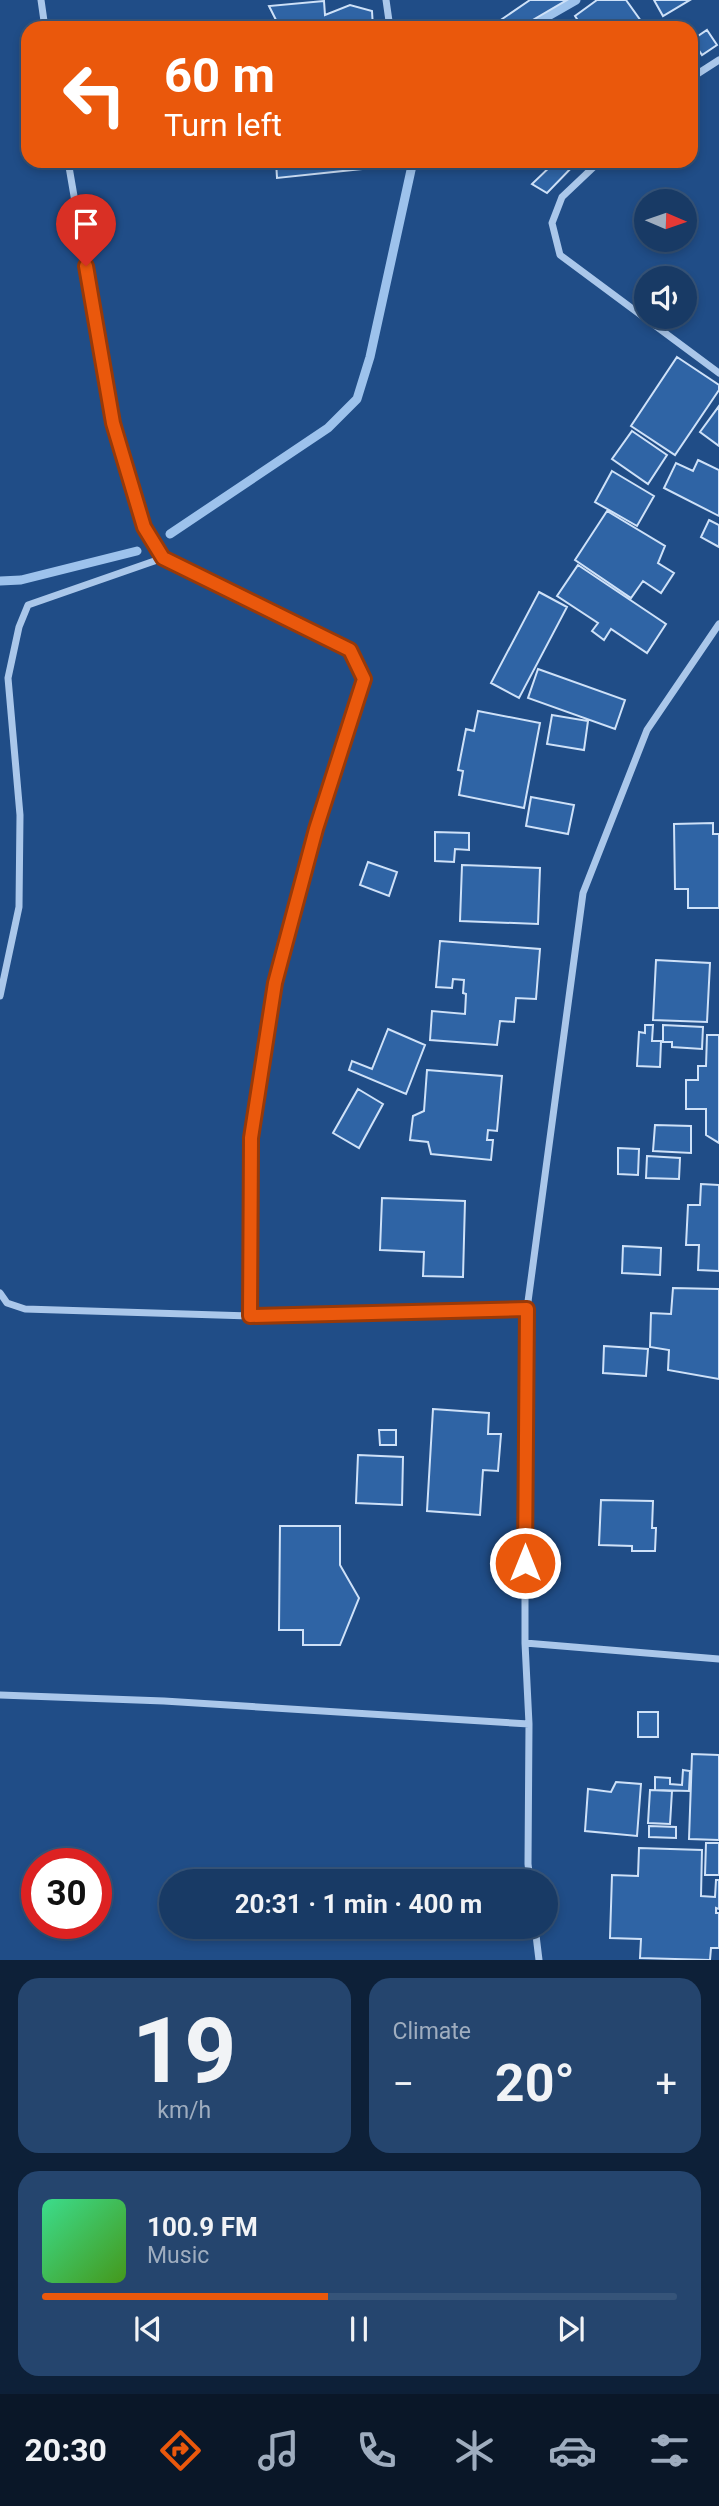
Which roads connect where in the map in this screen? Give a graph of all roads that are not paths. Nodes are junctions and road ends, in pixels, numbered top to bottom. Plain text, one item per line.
1 (41, 0) edge
2 (386, 0) edge
3 (44, 21) edge
4 (389, 21) edge
5 (719, 60) edge
6 (698, 74) edge
7 (69, 168) edge
8 (593, 168) edge
9 (719, 373) edge
10 (163, 558) junction
11 (719, 624) edge
12 (0, 996) edge
13 (0, 1293) edge
14 (527, 1309) junction
15 (250, 1316) junction
16 (526, 1643) junction
17 (719, 1659) edge
18 (0, 1695) edge
19 (529, 1724) junction
20 (529, 1869) edge
21 (536, 1939) edge
22 (539, 1960) edge

1 - 3 street
2 - 4 street
5 - 6 street
7 - 10 street
8 - 9 street
10 - 12 street
10 - 15 street
11 - 14 street
13 - 15 street
14 - 15 street
14 - 16 street
16 - 17 street
16 - 19 street
18 - 19 street
19 - 20 street
21 - 22 street

